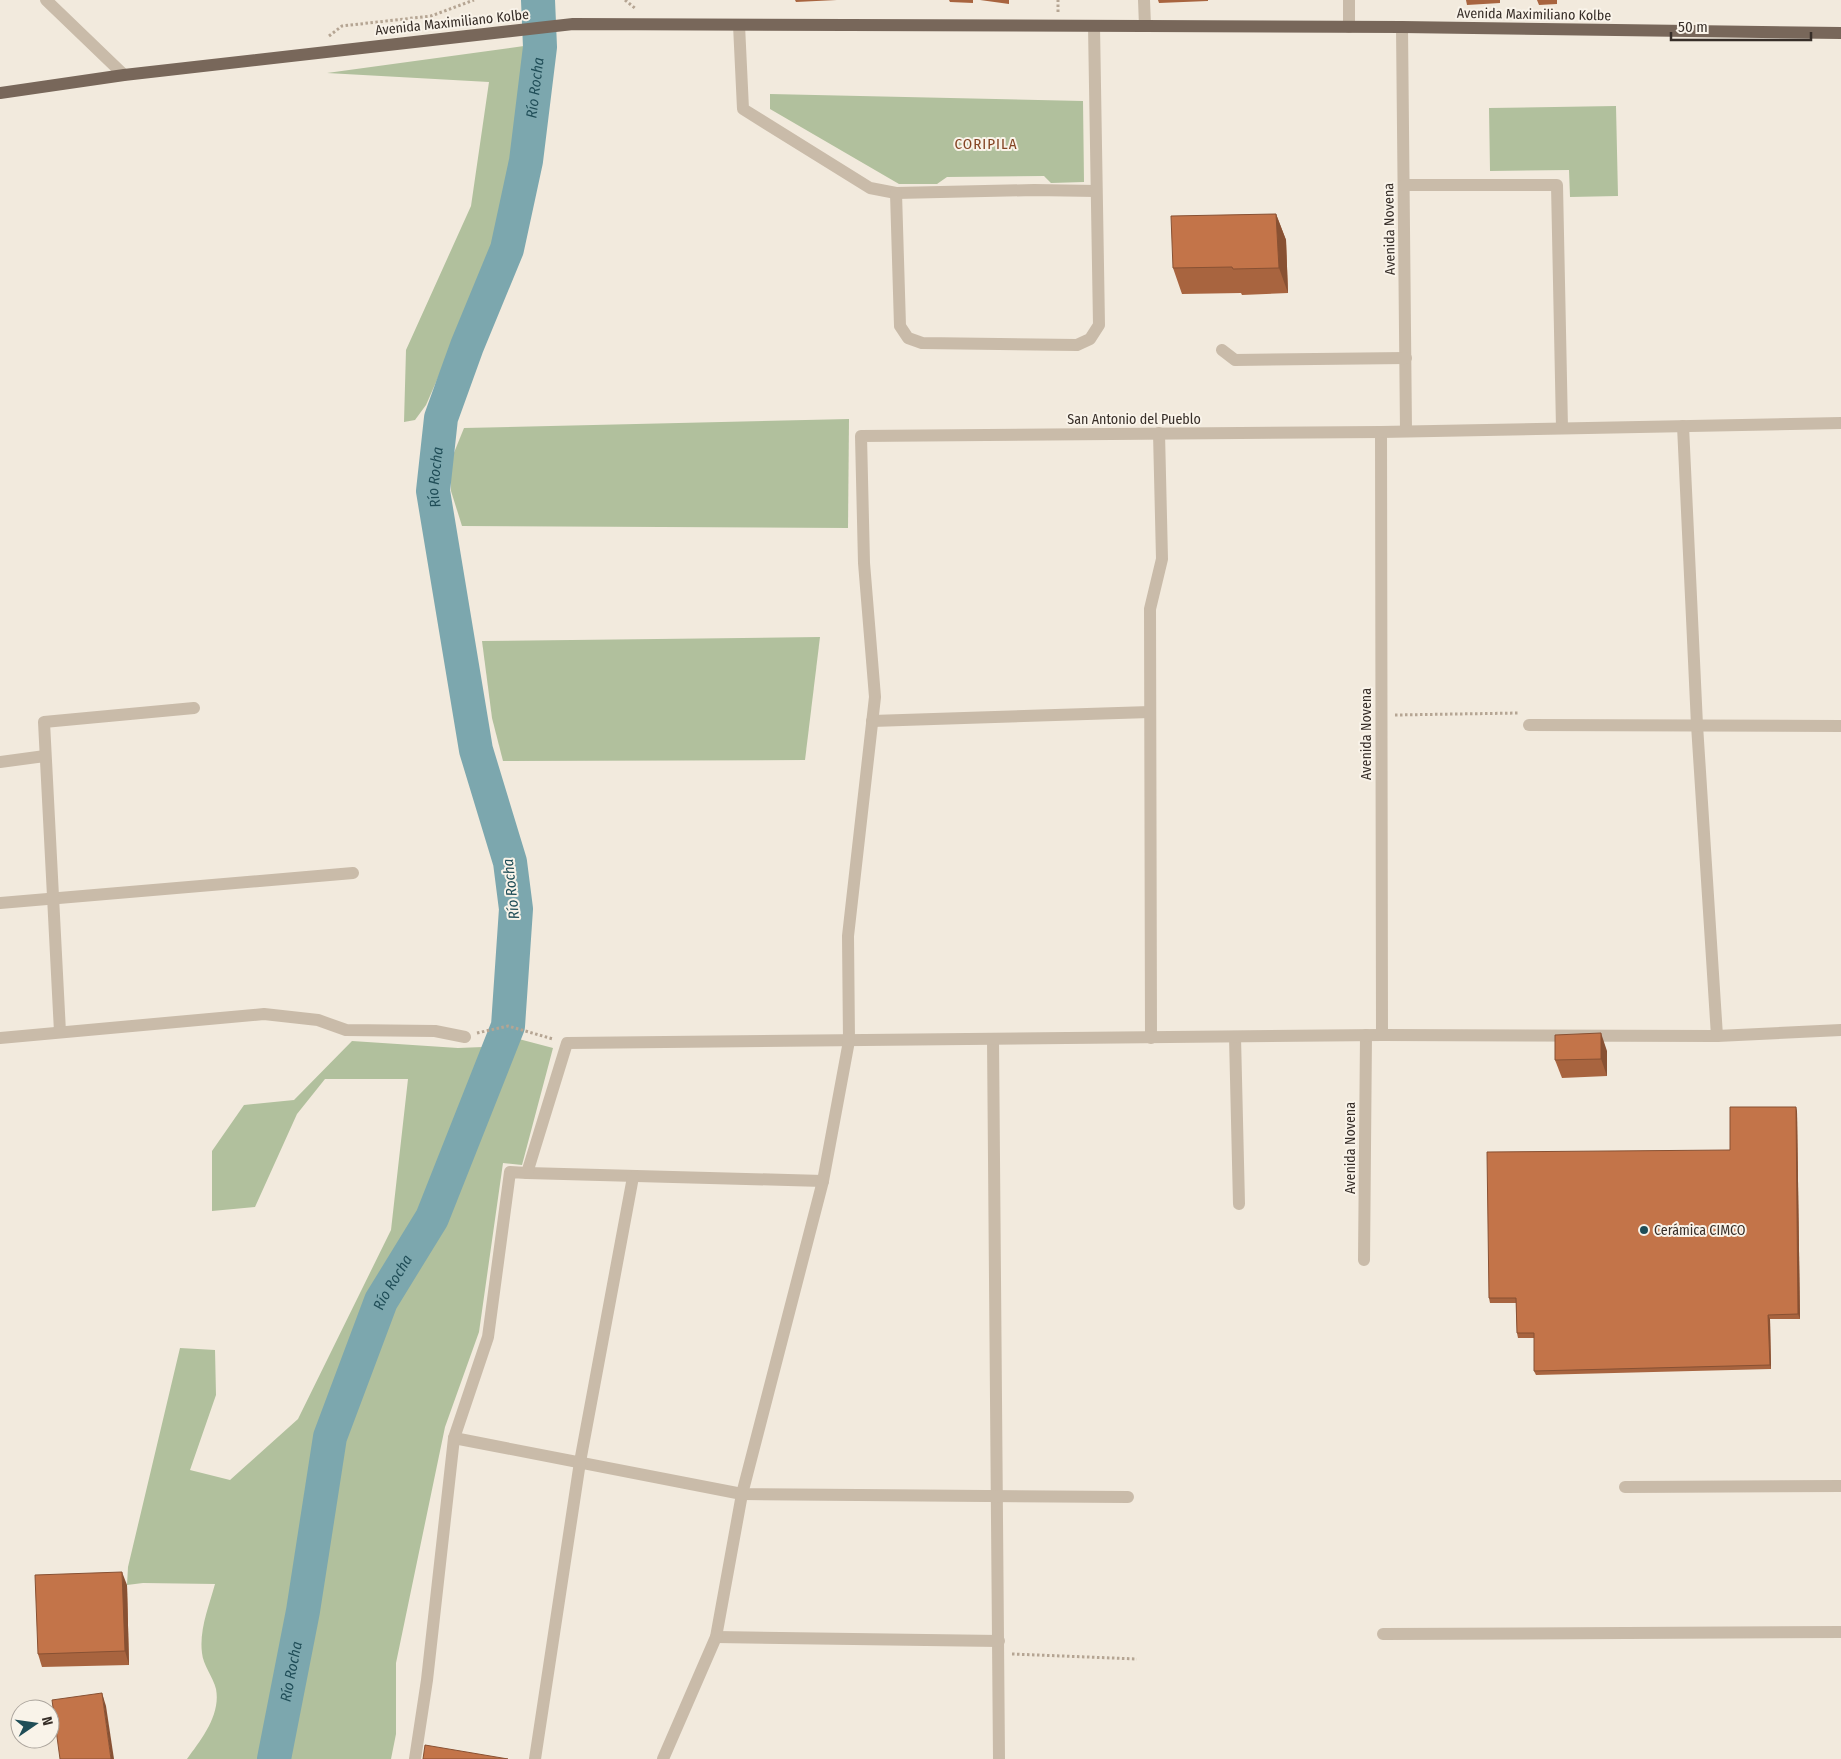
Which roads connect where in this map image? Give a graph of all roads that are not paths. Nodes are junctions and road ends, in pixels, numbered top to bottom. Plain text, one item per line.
1 (46, 0) edge
2 (1144, 0) edge
3 (1349, 0) edge
4 (739, 25) junction
5 (1094, 26) junction
6 (1145, 26) junction
7 (1349, 27) junction
8 (1402, 27) junction
9 (1841, 33) edge
10 (124, 75) junction
11 (0, 93) edge
12 (1404, 185) junction
13 (1096, 191) junction
14 (896, 193) junction
15 (1222, 350) dead end
16 (1406, 358) junction
17 (1841, 423) edge
18 (1683, 426) junction
19 (1562, 428) junction
20 (1406, 431) junction
21 (1380, 432) junction
22 (1159, 433) junction
23 (194, 708) dead end
24 (1150, 712) junction
25 (872, 721) junction
26 (1529, 726) road end
27 (1697, 726) junction
28 (1841, 726) edge
29 (45, 756) junction
30 (0, 762) edge
31 (353, 873) dead end
32 (52, 898) junction
33 (0, 903) edge
34 (1841, 1030) edge
35 (60, 1032) junction
36 (1366, 1035) junction
37 (1382, 1035) junction
38 (464, 1036) road end
39 (1717, 1036) junction
40 (1235, 1037) junction
41 (0, 1038) edge
42 (1151, 1038) junction
43 (993, 1039) junction
44 (849, 1041) junction
45 (527, 1173) junction
46 (633, 1177) junction
47 (823, 1182) junction
48 (1239, 1204) dead end
49 (1364, 1260) dead end
50 (454, 1438) junction
51 (580, 1462) junction
52 (1841, 1486) edge
53 (1625, 1487) dead end
54 (742, 1494) junction
55 (997, 1496) junction
56 (1128, 1497) dead end
57 (1841, 1632) edge
58 (1382, 1634) dead end
59 (716, 1637) junction
60 (999, 1647) junction
61 (415, 1759) edge
62 (534, 1759) edge
63 (663, 1759) edge
64 (999, 1759) edge

1 - 10 street
2 - 6 street
3 - 7 street
4 - 5 main road, Avenida Maximiliano Kolbe
4 - 10 main road, Avenida Maximiliano Kolbe
4 - 14 street
5 - 6 main road, Avenida Maximiliano Kolbe
5 - 13 street
6 - 7 main road, Avenida Maximiliano Kolbe
7 - 8 main road, Avenida Maximiliano Kolbe
8 - 9 main road, Avenida Maximiliano Kolbe
8 - 12 street, Avenida Novena
10 - 11 main road, Avenida Maximiliano Kolbe
12 - 16 street, Avenida Novena
12 - 19 street
13 - 14 street
13 - 14 street
15 - 16 street
16 - 20 street, Avenida Novena
17 - 18 street, San Antonio del Pueblo
18 - 19 street, San Antonio del Pueblo
18 - 27 street
19 - 20 street, San Antonio del Pueblo
20 - 21 street, San Antonio del Pueblo
21 - 22 street, San Antonio del Pueblo
21 - 37 street, Avenida Novena
22 - 24 street
22 - 25 street, San Antonio del Pueblo
23 - 29 street
24 - 25 street
24 - 42 street
25 - 44 street
26 - 27 street
27 - 28 street
27 - 39 street
29 - 30 street
29 - 32 street
31 - 32 street
32 - 33 street
32 - 35 street
34 - 39 street
35 - 38 street
35 - 41 street
36 - 37 street
36 - 40 street
36 - 49 street, Avenida Novena
37 - 39 street
40 - 42 street
40 - 48 street
42 - 43 street
43 - 44 street
43 - 55 street
44 - 45 street
44 - 47 street
45 - 46 street
45 - 50 street
46 - 47 street
46 - 51 street
47 - 54 street
50 - 51 street
50 - 61 street
51 - 54 street
51 - 62 street
52 - 53 street
54 - 55 street
54 - 59 street
55 - 56 street
55 - 60 street
57 - 58 street
59 - 60 street
59 - 63 street
60 - 64 street

